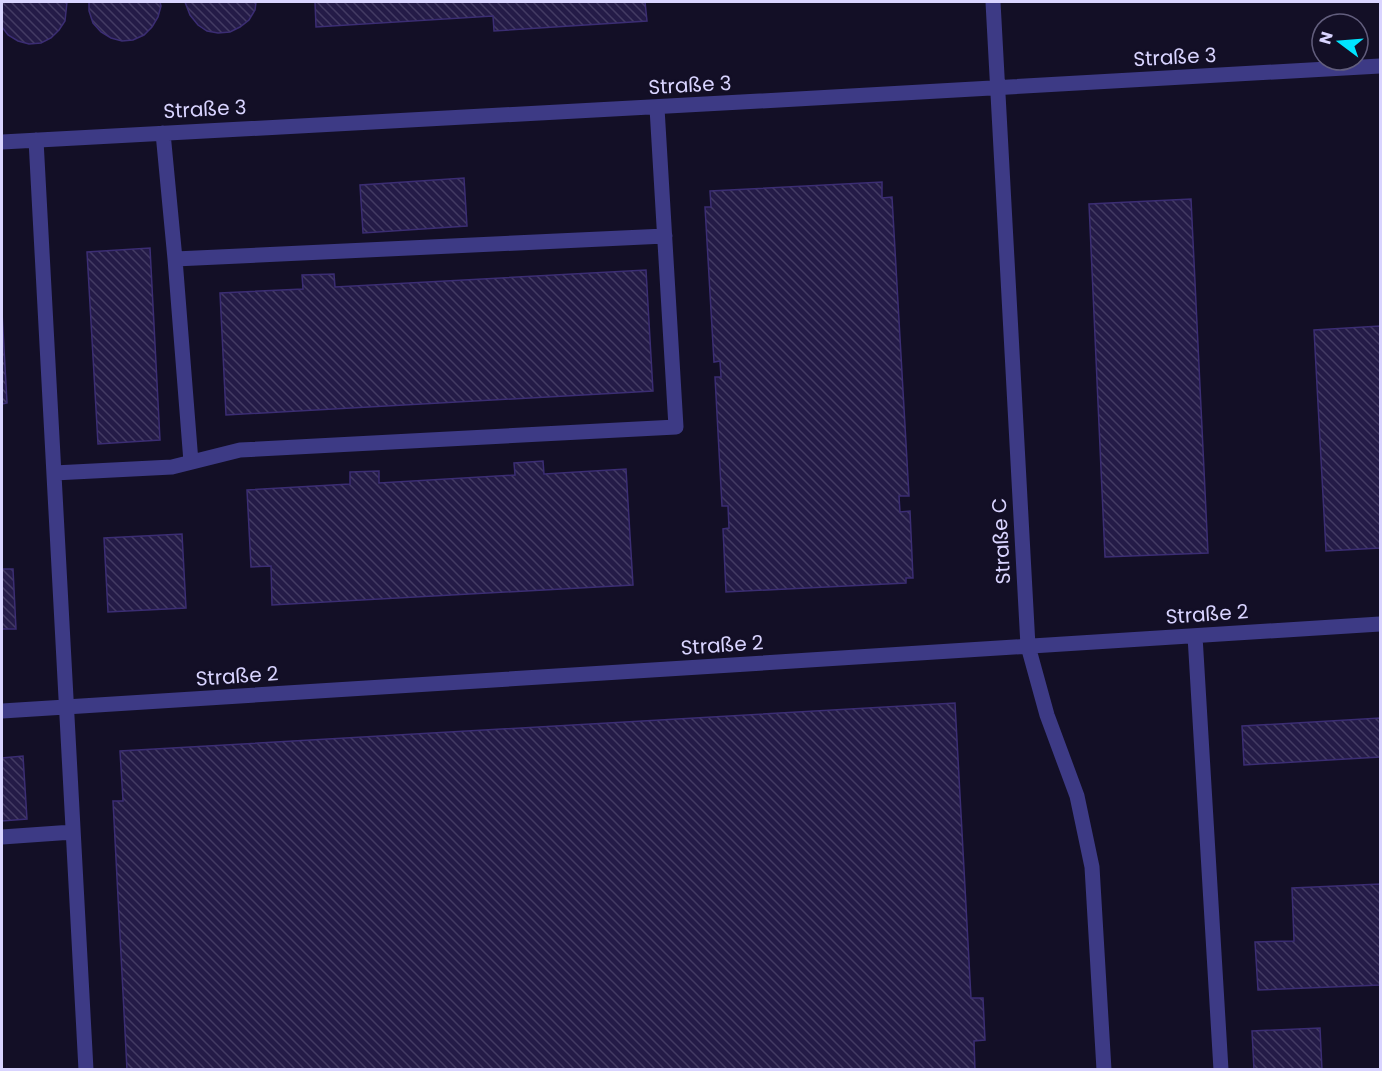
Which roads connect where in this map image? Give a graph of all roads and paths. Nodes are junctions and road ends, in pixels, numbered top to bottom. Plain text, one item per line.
1 (993, 2) edge
2 (1380, 66) edge
3 (997, 88) junction
4 (657, 108) junction
5 (163, 133) junction
6 (36, 140) junction
7 (2, 142) edge
8 (664, 236) junction
9 (175, 259) junction
10 (190, 462) junction
11 (54, 473) junction
12 (1380, 624) edge
13 (1195, 636) junction
14 (1028, 646) junction
15 (67, 709) junction
16 (2, 711) edge
17 (73, 832) junction
18 (2, 837) edge
19 (86, 1070) edge
20 (1104, 1070) edge
21 (1221, 1070) edge

1 - 3 lane, Straße C
2 - 3 lane, Straße 3
3 - 4 lane, Straße 3
3 - 14 lane, Straße C
4 - 5 lane, Straße 3
4 - 8 lane
5 - 6 lane, Straße 3
5 - 9 lane
6 - 7 lane, Straße 3
6 - 11 lane
8 - 9 lane
8 - 10 lane
9 - 10 lane
10 - 11 lane
11 - 15 lane
12 - 13 lane, Straße 2
13 - 14 lane, Straße 2
13 - 21 lane
14 - 15 lane, Straße 2
14 - 20 lane, Straße C
15 - 16 lane, Straße 2
15 - 17 lane
17 - 18 lane
17 - 19 lane

